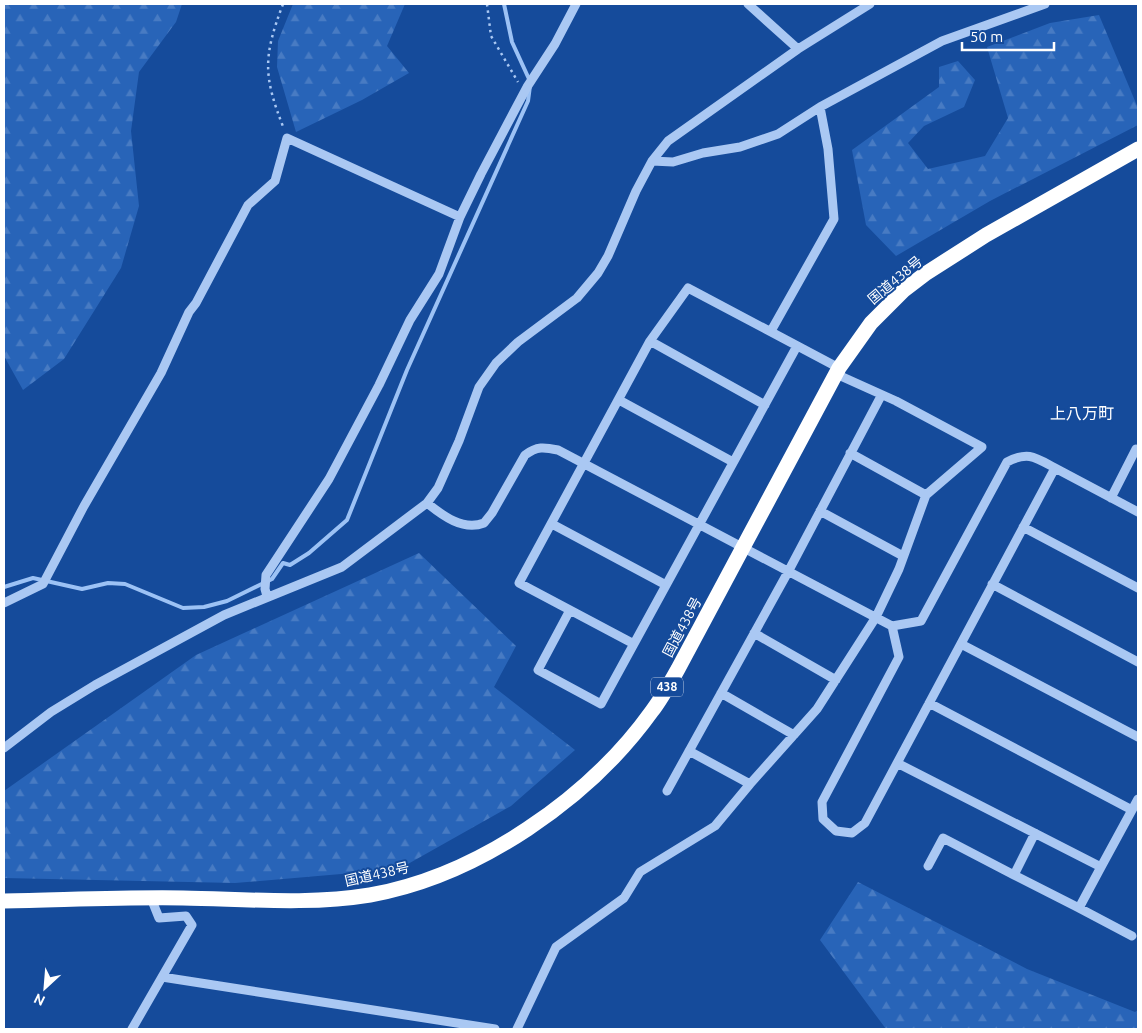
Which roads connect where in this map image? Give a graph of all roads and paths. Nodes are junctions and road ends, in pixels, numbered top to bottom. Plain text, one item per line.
1 (283, 4) edge
2 (487, 4) edge
3 (576, 4) edge
4 (748, 4) edge
5 (870, 4) edge
6 (1045, 4) edge
7 (798, 49) junction
8 (528, 87) junction
9 (820, 107) junction
10 (287, 138) junction
11 (1138, 150) edge
12 (652, 161) junction
13 (460, 217) junction
14 (770, 331) junction
15 (650, 341) junction
16 (797, 346) junction
17 (838, 371) junction
18 (881, 396) junction
19 (619, 400) junction
20 (765, 404) junction
21 (1136, 449) dead end
22 (850, 453) junction
23 (733, 462) junction
24 (584, 464) junction
25 (1055, 468) junction
26 (926, 495) junction
27 (1111, 498) junction
28 (427, 503) junction
29 (820, 511) junction
30 (1138, 512) edge
31 (552, 524) junction
32 (699, 525) junction
33 (1023, 527) junction
34 (742, 547) junction
35 (903, 556) junction
36 (788, 572) junction
37 (992, 584) junction
38 (666, 585) junction
39 (266, 588) junction
40 (1138, 588) edge
41 (4, 604) edge
42 (570, 610) junction
43 (876, 617) junction
44 (892, 626) junction
45 (754, 633) junction
46 (634, 644) junction
47 (960, 644) junction
48 (1138, 662) edge
49 (836, 680) junction
50 (721, 693) junction
51 (929, 703) junction
52 (794, 735) junction
53 (1138, 737) edge
54 (4, 748) edge
55 (689, 751) junction
56 (897, 762) junction
57 (750, 784) junction
58 (667, 791) dead end
59 (1138, 799) edge
60 (1132, 810) junction
61 (1035, 833) junction
62 (928, 866) dead end
63 (1101, 867) junction
64 (1014, 875) junction
65 (151, 898) junction
66 (4, 901) edge
67 (1079, 908) junction
68 (1132, 936) dead end
69 (162, 977) junction
70 (132, 1029) edge
71 (495, 1029) edge
72 (517, 1029) edge

1 - 10 path
2 - 8 path
3 - 8 street
4 - 7 street
5 - 7 street
6 - 9 street
7 - 12 street
8 - 13 street
9 - 12 street
9 - 14 street
10 - 13 street
10 - 41 street
11 - 17 highway, 国道438号 / 438
12 - 28 street
13 - 39 street
14 - 15 street
14 - 16 street
15 - 19 street
15 - 20 street
16 - 17 street
16 - 20 street
17 - 18 street
17 - 34 highway, 国道438号 / 438
18 - 22 street
18 - 26 street
19 - 23 street
19 - 24 street
20 - 23 street
21 - 27 street
22 - 26 street
22 - 29 street
23 - 32 street
24 - 28 street
24 - 31 street
24 - 32 street
25 - 27 street
25 - 33 street
25 - 44 street
26 - 35 street
27 - 30 street
28 - 39 street
29 - 35 street
29 - 36 street
31 - 38 street
31 - 42 street
32 - 34 street
32 - 38 street
33 - 37 street
33 - 40 street
34 - 36 street
34 - 65 highway, 国道438号 / 438
35 - 43 street
36 - 43 street
36 - 45 street
37 - 47 street
37 - 48 street
38 - 46 street
39 - 54 street
42 - 46 street
42 - 46 street
43 - 44 street
43 - 49 street
44 - 56 street
45 - 49 street
45 - 50 street
47 - 51 street
47 - 53 street
49 - 52 street
50 - 52 street
50 - 55 street
51 - 56 street
51 - 60 street
52 - 57 street
55 - 57 street
55 - 58 street
56 - 61 street
57 - 72 street
59 - 60 street
60 - 63 street
61 - 63 street
61 - 64 street
62 - 64 street
63 - 67 street
64 - 67 street
65 - 66 highway, 国道438号 / 438
65 - 69 street
67 - 68 street
69 - 70 street
69 - 71 street

